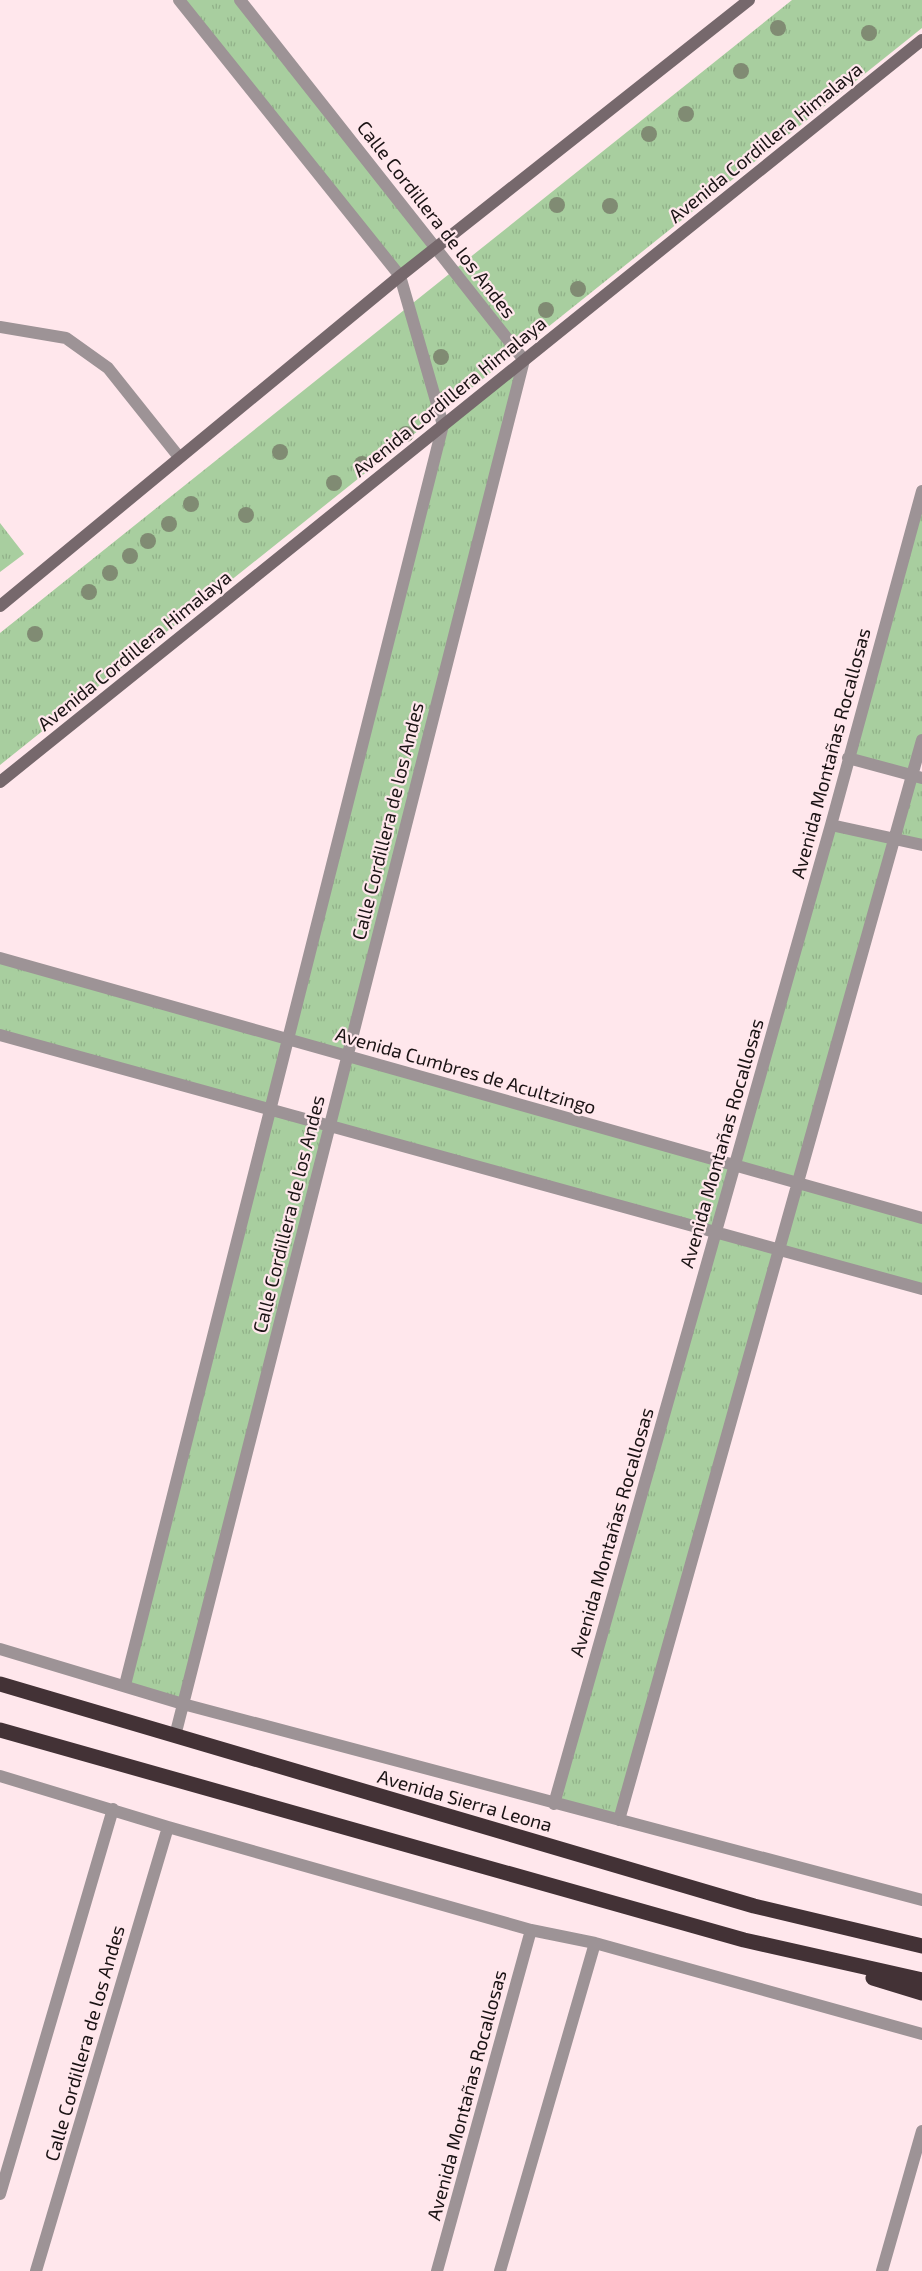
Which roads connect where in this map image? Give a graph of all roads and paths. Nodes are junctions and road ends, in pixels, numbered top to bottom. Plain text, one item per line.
1 (179, 0) edge
2 (240, 0) edge
3 (749, 0) edge
4 (922, 40) edge
5 (435, 248) junction
6 (400, 276) junction
7 (0, 327) edge
8 (524, 360) junction
9 (443, 425) junction
10 (179, 457) junction
11 (922, 490) edge
12 (0, 606) edge
13 (922, 740) edge
14 (848, 758) junction
15 (917, 776) edge
16 (0, 782) edge
17 (831, 824) junction
18 (895, 839) junction
19 (922, 845) edge
20 (0, 958) edge
21 (0, 1035) edge
22 (288, 1039) junction
23 (347, 1056) junction
24 (270, 1109) junction
25 (329, 1126) junction
26 (734, 1165) junction
27 (797, 1183) junction
28 (922, 1218) edge
29 (715, 1232) junction
30 (779, 1249) junction
31 (922, 1289) edge
32 (0, 1649) edge
33 (0, 1684) edge
34 (125, 1685) junction
35 (183, 1704) junction
36 (0, 1730) edge
37 (175, 1736) junction
38 (0, 1776) edge
39 (554, 1804) junction
40 (114, 1809) junction
41 (619, 1820) junction
42 (168, 1826) junction
43 (922, 1900) edge
44 (531, 1930) junction
45 (744, 1940) junction
46 (595, 1943) junction
47 (922, 1946) edge
48 (922, 1980) edge
49 (922, 1993) edge
50 (922, 2034) edge
51 (922, 2131) edge
52 (0, 2194) edge
53 (36, 2271) edge
54 (437, 2271) edge
55 (500, 2271) edge
56 (882, 2271) edge

1 - 6 street
2 - 5 street, Calle Cordillera de los Andes
3 - 5 main road
4 - 8 main road, Avenida Cordillera Himalaya
5 - 6 main road
5 - 8 street, Calle Cordillera de los Andes
6 - 9 street
6 - 10 main road
7 - 10 street
8 - 9 main road, Avenida Cordillera Himalaya
8 - 23 street, Calle Cordillera de los Andes
9 - 16 main road, Avenida Cordillera Himalaya
9 - 22 street
10 - 12 main road
11 - 14 street, Avenida Montañas Rocallosas
13 - 15 street
14 - 15 street
14 - 17 street, Avenida Montañas Rocallosas
15 - 18 street
17 - 18 street
17 - 26 street, Avenida Montañas Rocallosas
18 - 19 street
18 - 27 street
20 - 22 street, Avenida Cumbres de Acultzingo
21 - 24 street
22 - 23 street, Avenida Cumbres de Acultzingo
22 - 24 street
23 - 25 street, Calle Cordillera de los Andes
23 - 26 street, Avenida Cumbres de Acultzingo
24 - 25 street
24 - 34 street
25 - 29 street
25 - 35 street, Calle Cordillera de los Andes
26 - 27 street, Avenida Cumbres de Acultzingo
26 - 29 street, Avenida Montañas Rocallosas
27 - 28 street, Avenida Cumbres de Acultzingo
27 - 30 street
29 - 30 street
29 - 39 street, Avenida Montañas Rocallosas
30 - 31 street
30 - 41 street
32 - 34 street, Avenida Sierra Leona
33 - 37 highway, Avenida Sierra Leona
34 - 35 street, Avenida Sierra Leona
35 - 37 street, Calle Cordillera de los Andes
35 - 39 street, Avenida Sierra Leona
36 - 45 highway
37 - 47 highway, Avenida Sierra Leona
38 - 40 street
39 - 41 street, Avenida Sierra Leona
40 - 42 street
40 - 52 street, Calle Cordillera de los Andes
41 - 43 street, Avenida Sierra Leona
42 - 44 street
42 - 53 street, Calle Cordillera de los Andes
44 - 46 street
44 - 54 street, Avenida Montañas Rocallosas
45 - 48 highway
45 - 49 highway
46 - 50 street
46 - 55 street
51 - 56 street

